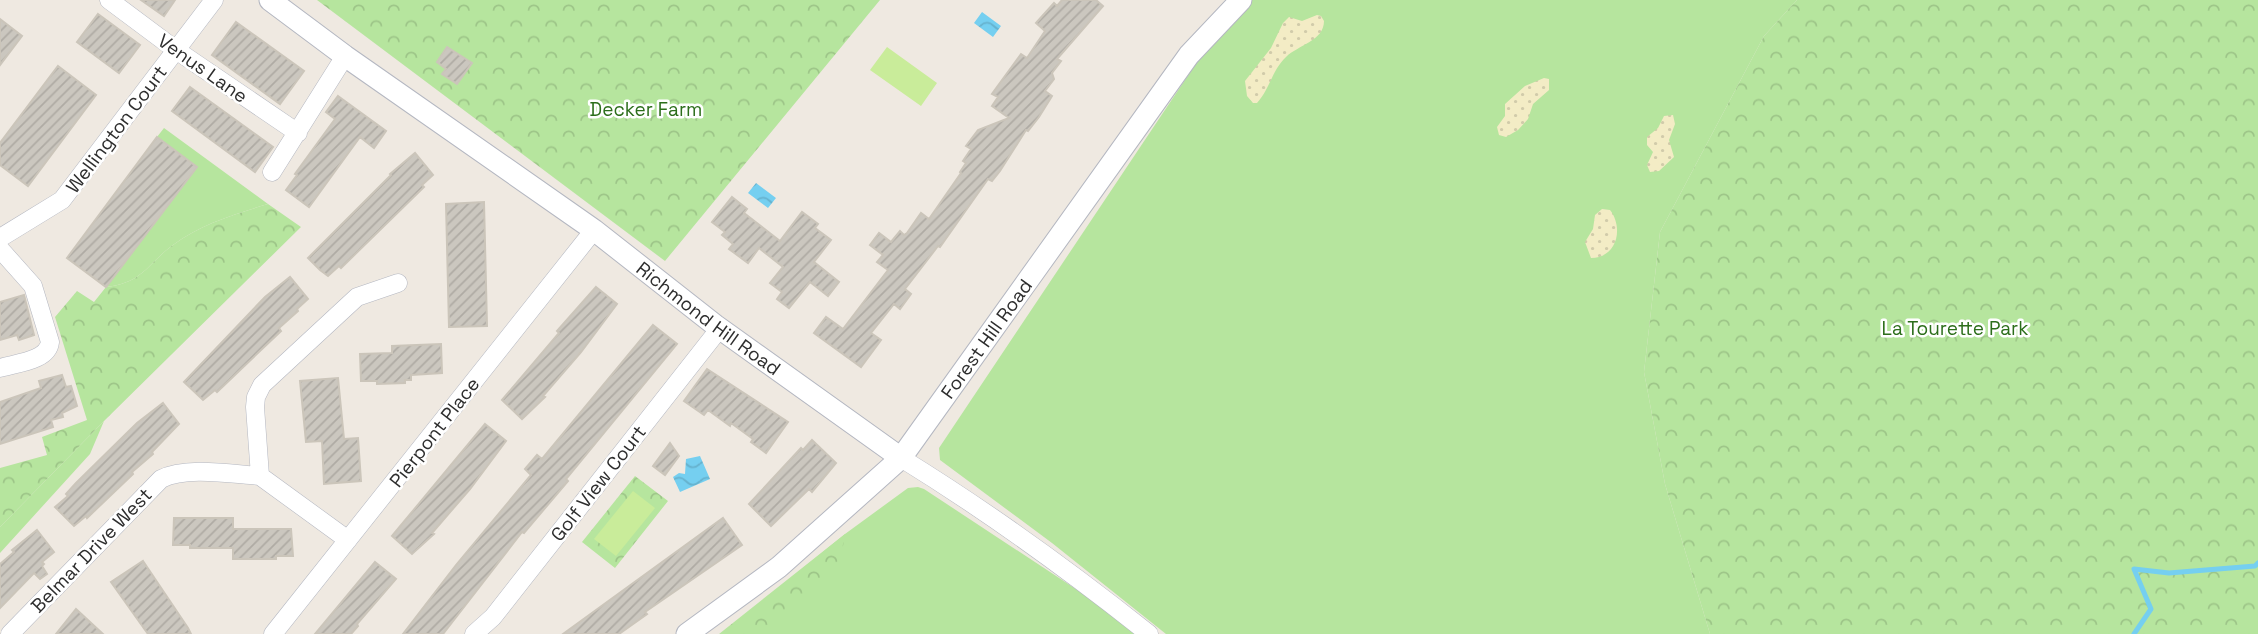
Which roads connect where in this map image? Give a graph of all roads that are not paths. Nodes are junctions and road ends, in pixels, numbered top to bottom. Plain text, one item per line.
1 (109, 0) edge
2 (214, 0) edge
3 (271, 0) edge
4 (1241, 0) edge
5 (176, 50) junction
6 (345, 57) junction
7 (298, 133) junction
8 (272, 172) dead end
9 (594, 230) junction
10 (0, 238) edge
11 (0, 249) edge
12 (398, 284) dead end
13 (720, 328) junction
14 (0, 368) edge
15 (901, 458) junction
16 (260, 476) junction
17 (348, 540) junction
18 (10, 634) edge
19 (273, 634) edge
20 (474, 634) edge
21 (687, 634) edge
22 (1149, 634) edge

1 - 5 street, Venus Lane
2 - 5 street, Wellington Court
3 - 6 street, Richmond Hill Road
4 - 15 street, Forest Hill Road
5 - 7 street, Venus Lane
5 - 10 street, Wellington Court
6 - 7 street
6 - 9 street, Richmond Hill Road
7 - 8 street
9 - 13 street, Richmond Hill Road
9 - 17 street, Pierpont Place
11 - 14 street
12 - 16 street
13 - 15 street, Richmond Hill Road
13 - 20 street, Golf View Court
15 - 21 street, Forest Hill Road
15 - 22 street, Richmond Hill Road
16 - 17 street
16 - 18 street, Belmar Drive West
17 - 19 street, Pierpont Place

